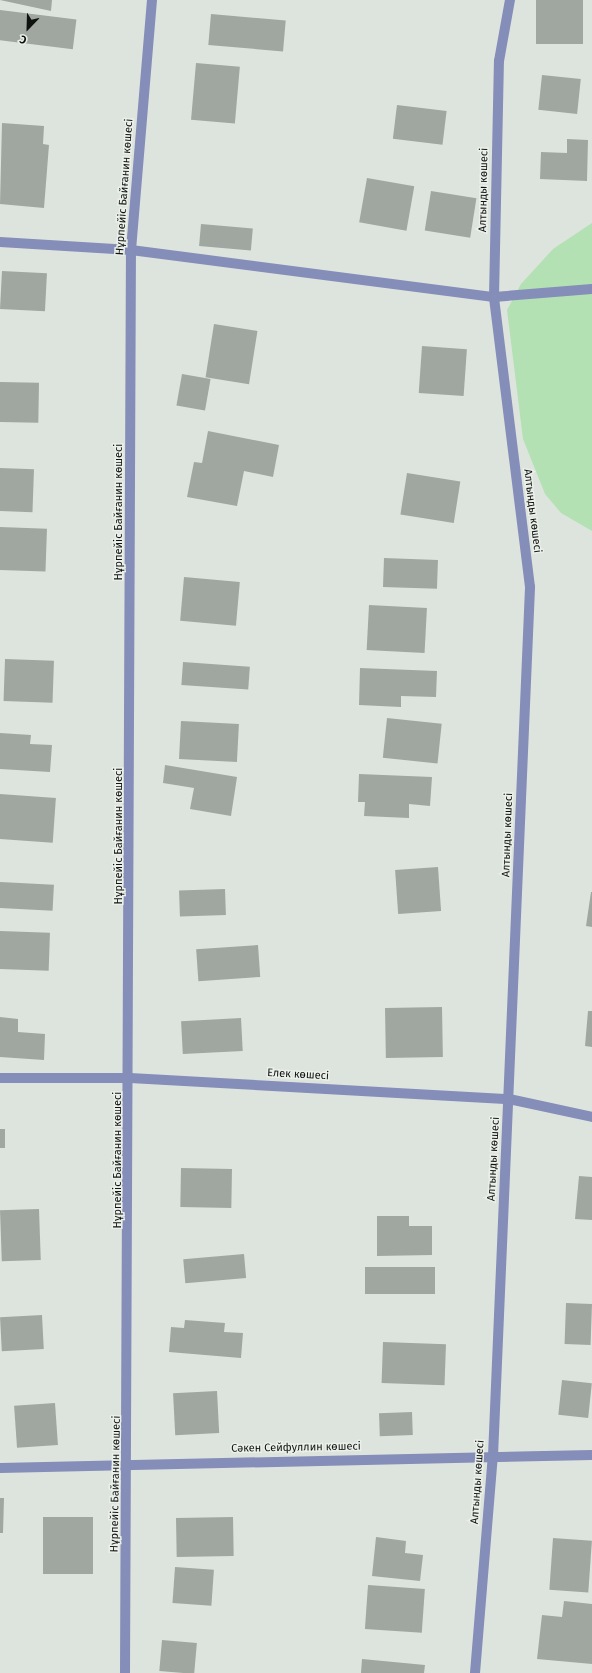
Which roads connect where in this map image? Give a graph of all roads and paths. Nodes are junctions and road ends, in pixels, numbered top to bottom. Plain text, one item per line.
1 (152, 0) edge
2 (510, 0) edge
3 (0, 242) edge
4 (131, 250) junction
5 (592, 289) edge
6 (494, 297) junction
7 (0, 1078) edge
8 (130, 1078) junction
9 (509, 1099) junction
10 (592, 1117) edge
11 (592, 1454) edge
12 (493, 1456) junction
13 (128, 1463) junction
14 (0, 1468) edge
15 (125, 1673) edge
16 (475, 1673) edge

1 - 4 street, Нұрпейіс Байғанин көшесі
2 - 6 street, Алтынды көшесі
3 - 4 street
4 - 6 street
4 - 8 street, Нұрпейіс Байғанин көшесі
5 - 6 street
6 - 9 street, Алтынды көшесі
7 - 8 street, Елек көшесі
8 - 9 street, Елек көшесі
8 - 13 street, Нұрпейіс Байғанин көшесі
9 - 10 street, Елек көшесі
9 - 12 street, Алтынды көшесі
11 - 12 street, Сәкен Сейфуллин көшесі
12 - 13 street, Сәкен Сейфуллин көшесі
12 - 16 street, Алтынды көшесі
13 - 14 street, Сәкен Сейфуллин көшесі
13 - 15 street, Нұрпейіс Байғанин көшесі

